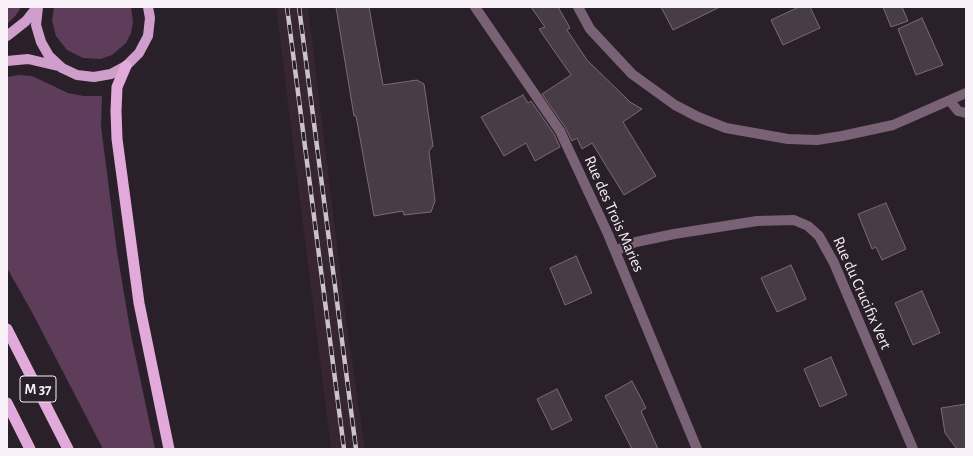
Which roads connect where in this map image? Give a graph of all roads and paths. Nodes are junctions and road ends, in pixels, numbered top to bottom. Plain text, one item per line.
1 (38, 7) edge
2 (148, 7) edge
3 (474, 7) edge
4 (578, 7) edge
5 (7, 36) edge
6 (7, 61) edge
7 (126, 66) junction
8 (62, 68) junction
9 (966, 93) edge
10 (950, 101) junction
11 (966, 113) edge
12 (615, 251) junction
13 (7, 329) edge
14 (7, 403) edge
15 (30, 449) edge
16 (68, 449) edge
17 (169, 449) edge
18 (697, 449) edge
19 (913, 449) edge

1 - 5 main road
1 - 8 main road
2 - 7 main road
3 - 12 street, Rue des Trois Maries
4 - 10 street
6 - 8 main road
7 - 8 main road
7 - 17 highway
9 - 10 street
10 - 11 street
12 - 18 street, Rue des Trois Maries
12 - 19 street, Rue du Crucifix Vert
13 - 16 highway, M 37
14 - 15 highway, M 37

